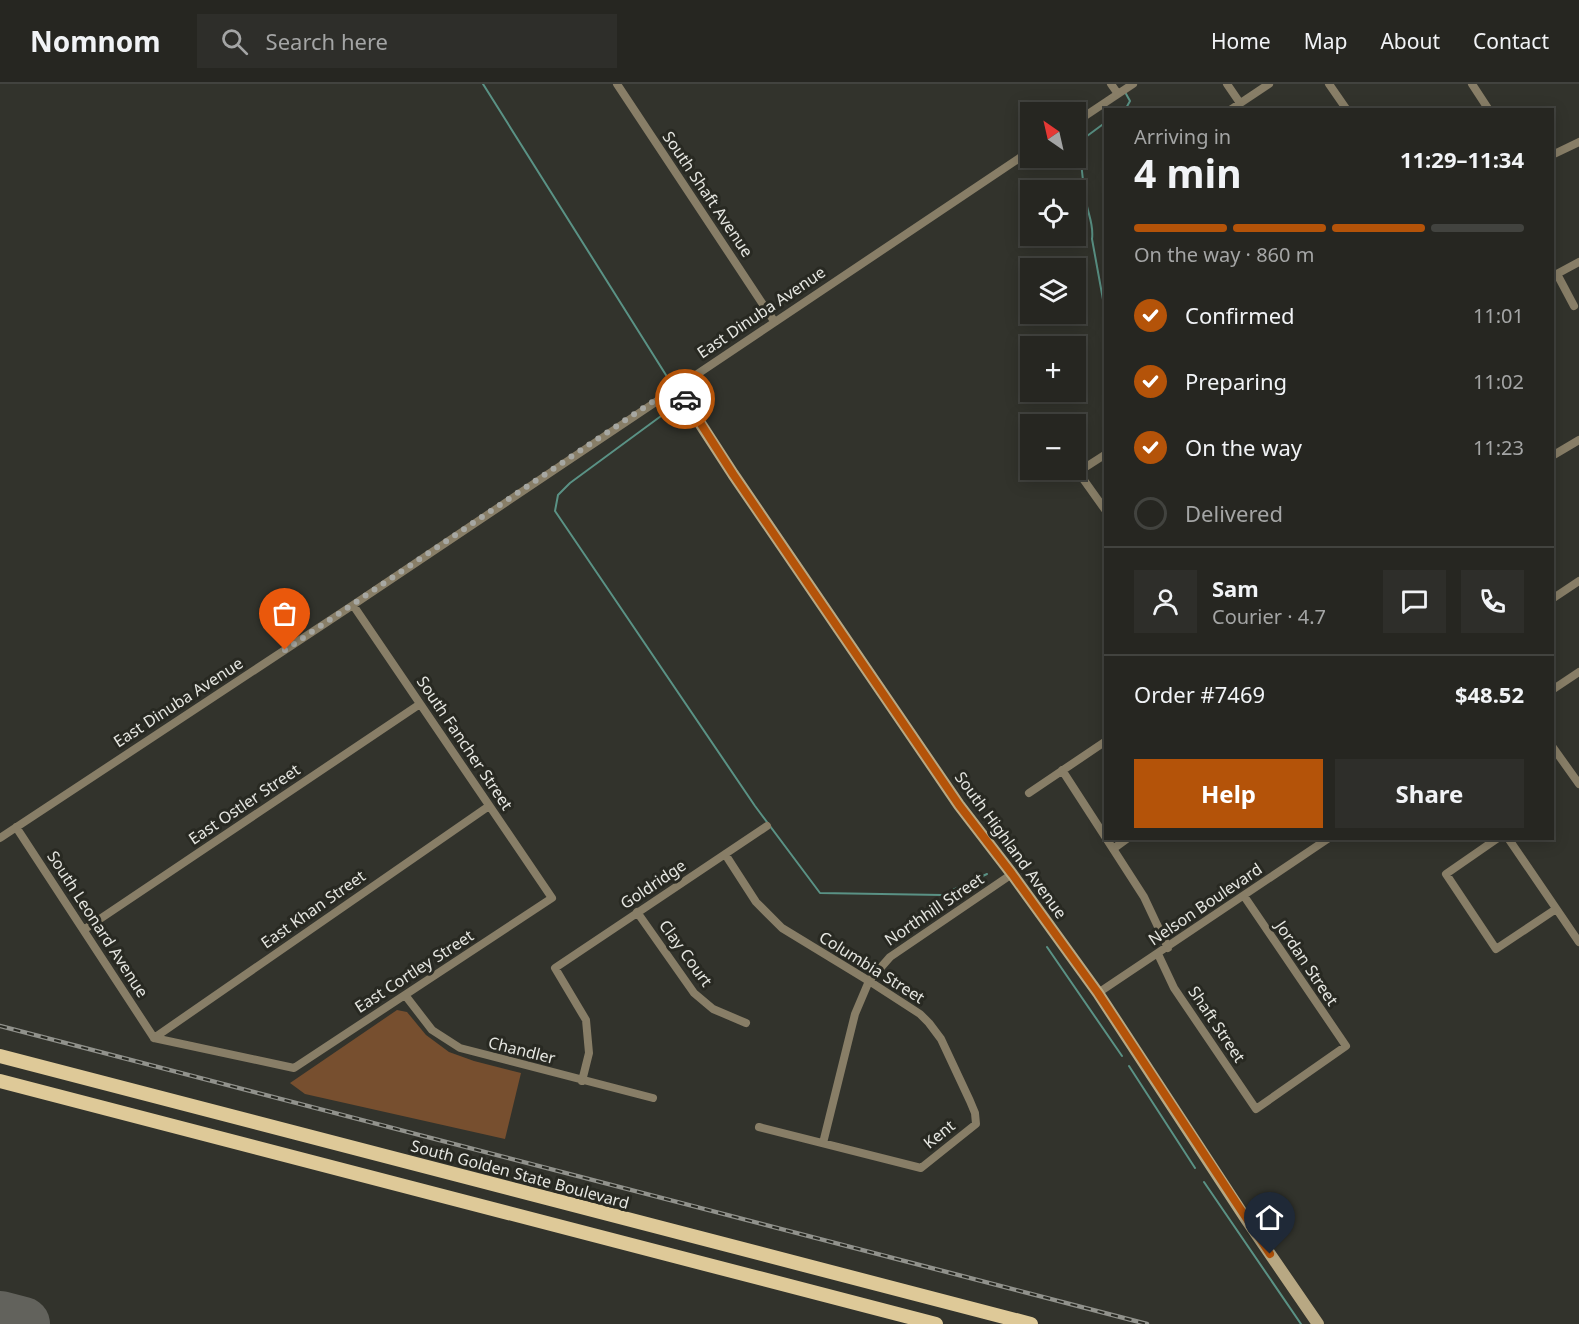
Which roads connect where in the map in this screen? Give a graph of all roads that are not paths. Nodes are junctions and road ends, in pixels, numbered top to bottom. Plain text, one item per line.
1 (617, 84) edge
2 (1111, 84) edge
3 (1133, 84) edge
4 (1227, 84) edge
5 (1269, 84) edge
6 (1329, 84) edge
7 (1472, 84) edge
8 (1118, 94) junction
9 (1240, 103) junction
10 (1233, 108) edge
11 (1346, 108) edge
12 (1488, 108) edge
13 (1086, 115) edge
14 (1579, 142) edge
15 (1554, 154) edge
16 (1020, 158) edge
17 (1579, 262) edge
18 (1555, 275) edge
19 (1574, 306) dead end
20 (774, 321) junction
21 (676, 386) junction
22 (1579, 440) edge
23 (1554, 453) edge
24 (1104, 455) edge
25 (1086, 465) edge
26 (1084, 480) edge
27 (1104, 508) edge
28 (1579, 581) edge
29 (1554, 598) edge
30 (353, 605) junction
31 (1579, 672) edge
32 (1554, 689) edge
33 (420, 704) junction
34 (1104, 742) edge
35 (1554, 749) edge
36 (1062, 770) junction
37 (1579, 784) edge
38 (1029, 793) dead end
39 (489, 806) junction
40 (768, 826) dead end
41 (16, 827) junction
42 (1104, 835) edge
43 (0, 838) edge
44 (1107, 840) edge
45 (1125, 840) edge
46 (1326, 840) edge
47 (1495, 840) edge
48 (1509, 840) edge
49 (1113, 849) junction
50 (725, 854) junction
51 (1012, 874) junction
52 (1244, 896) junction
53 (552, 898) joint
54 (1556, 909) junction
55 (637, 912) junction
56 (85, 929) junction
57 (1579, 942) edge
58 (1168, 948) junction
59 (1158, 954) junction
60 (869, 981) junction
61 (1098, 993) junction
62 (405, 995) junction
63 (746, 1023) dead end
64 (154, 1038) junction
65 (0, 1056) edge
66 (0, 1081) edge
67 (582, 1081) junction
68 (653, 1098) dead end
69 (1256, 1109) joint
70 (976, 1124) joint
71 (759, 1127) dead end
72 (823, 1143) junction
73 (936, 1324) edge
74 (1031, 1324) edge
75 (1318, 1324) edge

1 - 20 street, South Shaft Avenue
2 - 8 street
3 - 8 street
4 - 9 street
5 - 9 street
6 - 11 street
7 - 12 street
8 - 13 street
9 - 10 street
14 - 15 street
16 - 20 street, East Dinuba Avenue
17 - 18 street
18 - 19 street
20 - 21 street, East Dinuba Avenue
21 - 30 street, East Dinuba Avenue
21 - 51 street, South Highland Avenue
22 - 23 street
24 - 25 street
26 - 27 street
28 - 29 street
30 - 33 street, South Fancher Street
30 - 41 street, East Dinuba Avenue
31 - 32 street
33 - 39 street, South Fancher Street
33 - 56 street, East Ostler Street
34 - 36 street
35 - 37 street
36 - 38 street
36 - 42 street
39 - 53 street, South Fancher Street
39 - 64 street, East Khan Street
40 - 50 street, Goldridge
41 - 43 street, East Dinuba Avenue
41 - 56 street, South Leonard Avenue
44 - 49 street
45 - 49 street
46 - 52 street, Nelson Boulevard
47 - 54 street
48 - 54 street
49 - 58 street
50 - 55 street, Goldridge
50 - 60 street, Columbia Street
51 - 60 street, Northhill Street
51 - 61 street, South Highland Avenue
52 - 58 street, Nelson Boulevard
52 - 69 street, Jordan Street
53 - 62 street, East Cortley Street
54 - 57 street
55 - 63 street, Clay Court
55 - 67 street, Goldridge
56 - 64 street, South Leonard Avenue
58 - 59 street, Nelson Boulevard
59 - 61 street, Nelson Boulevard
59 - 69 street, Shaft Street
60 - 70 street, Columbia Street
60 - 72 street, Northhill Street
61 - 75 street, South Highland Avenue
62 - 64 street, East Cortley Street
62 - 67 street, Chandler
65 - 74 main road, South Golden State Boulevard
66 - 73 main road
67 - 68 street, Chandler
70 - 72 street, Kent
71 - 72 street

